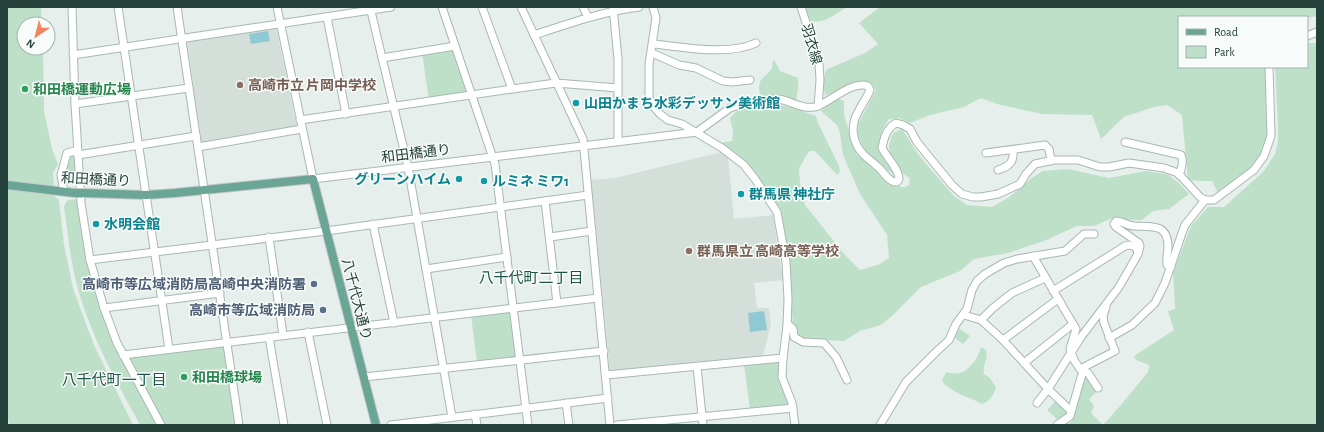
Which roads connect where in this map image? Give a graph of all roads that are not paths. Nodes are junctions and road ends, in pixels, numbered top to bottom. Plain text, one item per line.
1 (72, 7) edge
2 (118, 7) edge
3 (177, 7) edge
4 (277, 7) edge
5 (391, 7) edge
6 (442, 7) edge
7 (482, 7) edge
8 (521, 7) edge
9 (583, 7) edge
10 (639, 7) edge
11 (653, 7) edge
12 (801, 7) edge
13 (370, 9) edge
14 (614, 9) edge
15 (327, 17) junction
16 (588, 17) junction
17 (280, 23) junction
18 (534, 35) junction
19 (182, 38) junction
20 (756, 43) dead end
21 (653, 44) junction
22 (455, 46) junction
23 (124, 48) junction
24 (652, 52) junction
25 (73, 56) junction
26 (382, 58) junction
27 (1269, 68) edge
28 (750, 80) dead end
29 (556, 83) junction
30 (189, 88) junction
31 (618, 88) junction
32 (512, 89) junction
33 (472, 95) junction
34 (131, 97) junction
35 (75, 104) junction
36 (818, 106) junction
37 (394, 107) junction
38 (346, 114) junction
39 (300, 120) junction
40 (302, 129) junction
41 (696, 132) junction
42 (196, 136) junction
43 (618, 140) junction
44 (1125, 142) dead end
45 (584, 145) junction
46 (139, 146) junction
47 (198, 147) junction
48 (1013, 150) junction
49 (986, 153) dead end
50 (78, 155) junction
51 (492, 157) junction
52 (1051, 161) junction
53 (408, 167) junction
54 (998, 170) dead end
55 (1180, 174) junction
56 (313, 179) junction
57 (7, 185) edge
58 (62, 191) junction
59 (204, 191) junction
60 (146, 195) junction
61 (588, 195) junction
62 (1205, 200) junction
63 (545, 201) junction
64 (501, 207) junction
65 (417, 218) junction
66 (373, 224) junction
67 (326, 231) junction
68 (592, 231) junction
69 (1094, 234) dead end
70 (269, 237) junction
71 (550, 237) junction
72 (213, 245) junction
73 (154, 252) junction
74 (1138, 254) junction
75 (1033, 256) junction
76 (507, 257) junction
77 (90, 260) junction
78 (1171, 267) junction
79 (426, 269) junction
80 (1045, 278) junction
81 (1054, 291) junction
82 (220, 293) junction
83 (598, 298) junction
84 (1058, 299) junction
85 (162, 301) junction
86 (1108, 301) junction
87 (557, 303) junction
88 (104, 308) junction
89 (514, 308) junction
90 (964, 315) junction
91 (435, 318) junction
92 (981, 320) junction
93 (394, 323) junction
94 (1073, 324) junction
95 (787, 326) junction
96 (351, 327) junction
97 (308, 332) junction
98 (283, 335) junction
99 (269, 337) junction
100 (1109, 338) junction
101 (1003, 340) junction
102 (227, 342) junction
103 (169, 349) junction
104 (604, 351) junction
105 (1072, 354) junction
106 (123, 355) junction
107 (783, 358) junction
108 (520, 360) junction
109 (1024, 363) junction
110 (697, 367) junction
111 (444, 368) junction
112 (1083, 371) junction
113 (606, 375) junction
114 (364, 377) junction
115 (848, 380) dead end
116 (1098, 388) dead end
117 (1048, 389) junction
118 (608, 398) junction
119 (566, 403) junction
120 (1037, 403) dead end
121 (526, 408) junction
122 (793, 408) junction
123 (1072, 411) junction
124 (476, 414) junction
125 (702, 416) junction
126 (452, 417) junction
127 (429, 422) edge
128 (161, 425) edge
129 (239, 425) edge
130 (284, 425) edge
131 (327, 425) edge
132 (376, 425) edge
133 (391, 425) edge
134 (477, 425) edge
135 (528, 425) edge
136 (569, 425) edge
137 (610, 425) edge
138 (617, 425) edge
139 (703, 425) edge
140 (796, 425) edge
141 (880, 425) edge
142 (1057, 425) edge

1 - 25 street
2 - 23 street
3 - 19 street
4 - 17 street
5 - 13 street
6 - 22 street
7 - 32 street
8 - 18 street
9 - 16 street
10 - 14 street
11 - 21 street
12 - 36 street, 羽衣線
13 - 15 street
13 - 26 street
14 - 16 street
14 - 31 street
15 - 17 street
15 - 38 street
16 - 18 street
17 - 19 street
17 - 39 street
18 - 29 street
19 - 23 street
19 - 30 street
20 - 21 street
21 - 24 street
22 - 26 street
22 - 33 street
23 - 25 street
23 - 34 street
24 - 28 street
24 - 41 street
25 - 35 street
26 - 37 street
27 - 62 street
29 - 31 street
29 - 32 street
29 - 45 street
30 - 34 street
30 - 42 street
31 - 43 street
32 - 33 street
33 - 37 street
33 - 51 street
34 - 35 street
34 - 46 street
35 - 50 street
36 - 41 street, 和田橋通り
36 - 52 street
37 - 38 street
37 - 53 street
38 - 39 street
39 - 40 street
40 - 47 street
40 - 56 street
41 - 43 street, 和田橋通り
41 - 95 street
42 - 46 street
42 - 47 street
43 - 45 street, 和田橋通り
44 - 55 street
45 - 51 street, 和田橋通り
45 - 61 street
46 - 50 street
46 - 60 street
47 - 59 street
48 - 49 street
48 - 52 street
48 - 54 street
50 - 58 street
50 - 77 street
51 - 53 street, 和田橋通り
51 - 64 street
52 - 55 street
53 - 56 street, 和田橋通り
53 - 65 street
55 - 62 street
56 - 59 main road, 和田橋通り
56 - 67 main road, 八千代大通り
57 - 58 main road, 和田橋通り
58 - 60 main road, 和田橋通り
59 - 60 main road, 和田橋通り
59 - 72 street
60 - 73 street
61 - 63 street
61 - 68 street
62 - 78 street
63 - 64 street
63 - 71 street
64 - 65 street
64 - 76 street
65 - 66 street
65 - 79 street
66 - 67 street
66 - 93 street
67 - 70 street
67 - 96 main road, 八千代大通り
68 - 71 street
68 - 83 street
69 - 75 street
70 - 72 street
70 - 98 street
71 - 87 street
72 - 73 street
72 - 82 street
73 - 77 street
73 - 85 street
74 - 78 street
74 - 81 street
74 - 86 street
75 - 80 street
75 - 90 street
76 - 79 street
76 - 89 street
77 - 88 street
78 - 100 street
79 - 91 street
80 - 81 street
80 - 92 street
81 - 84 street
82 - 85 street
82 - 102 street
83 - 87 street
83 - 104 street
84 - 94 street
84 - 101 street
85 - 88 street
85 - 103 street
86 - 100 street
86 - 105 street
87 - 89 street
88 - 106 street
89 - 91 street
89 - 108 street
90 - 92 street
90 - 141 street
91 - 93 street
91 - 111 street
92 - 101 street
93 - 96 street
94 - 105 street
94 - 109 street
95 - 107 street
95 - 115 street
96 - 97 street
96 - 114 main road, 八千代大通り
97 - 98 street
97 - 131 street
98 - 99 street
99 - 102 street
99 - 130 street
100 - 112 street
101 - 109 street
102 - 103 street
102 - 129 street
103 - 106 street
104 - 108 street
104 - 113 street
105 - 112 street
105 - 117 street
106 - 128 street
107 - 110 street
107 - 122 street
108 - 111 street
108 - 121 street
109 - 117 street
110 - 113 street
110 - 125 street
111 - 114 street
111 - 126 street
112 - 116 street
112 - 123 street
113 - 118 street
114 - 132 main road, 八千代大通り
117 - 120 street
117 - 123 street
118 - 119 street
118 - 137 street
119 - 121 street
119 - 136 street
121 - 124 street
121 - 135 street
122 - 125 street
122 - 140 street
123 - 142 street
124 - 126 street
124 - 134 street
125 - 138 street
125 - 139 street
126 - 127 street
127 - 133 street

